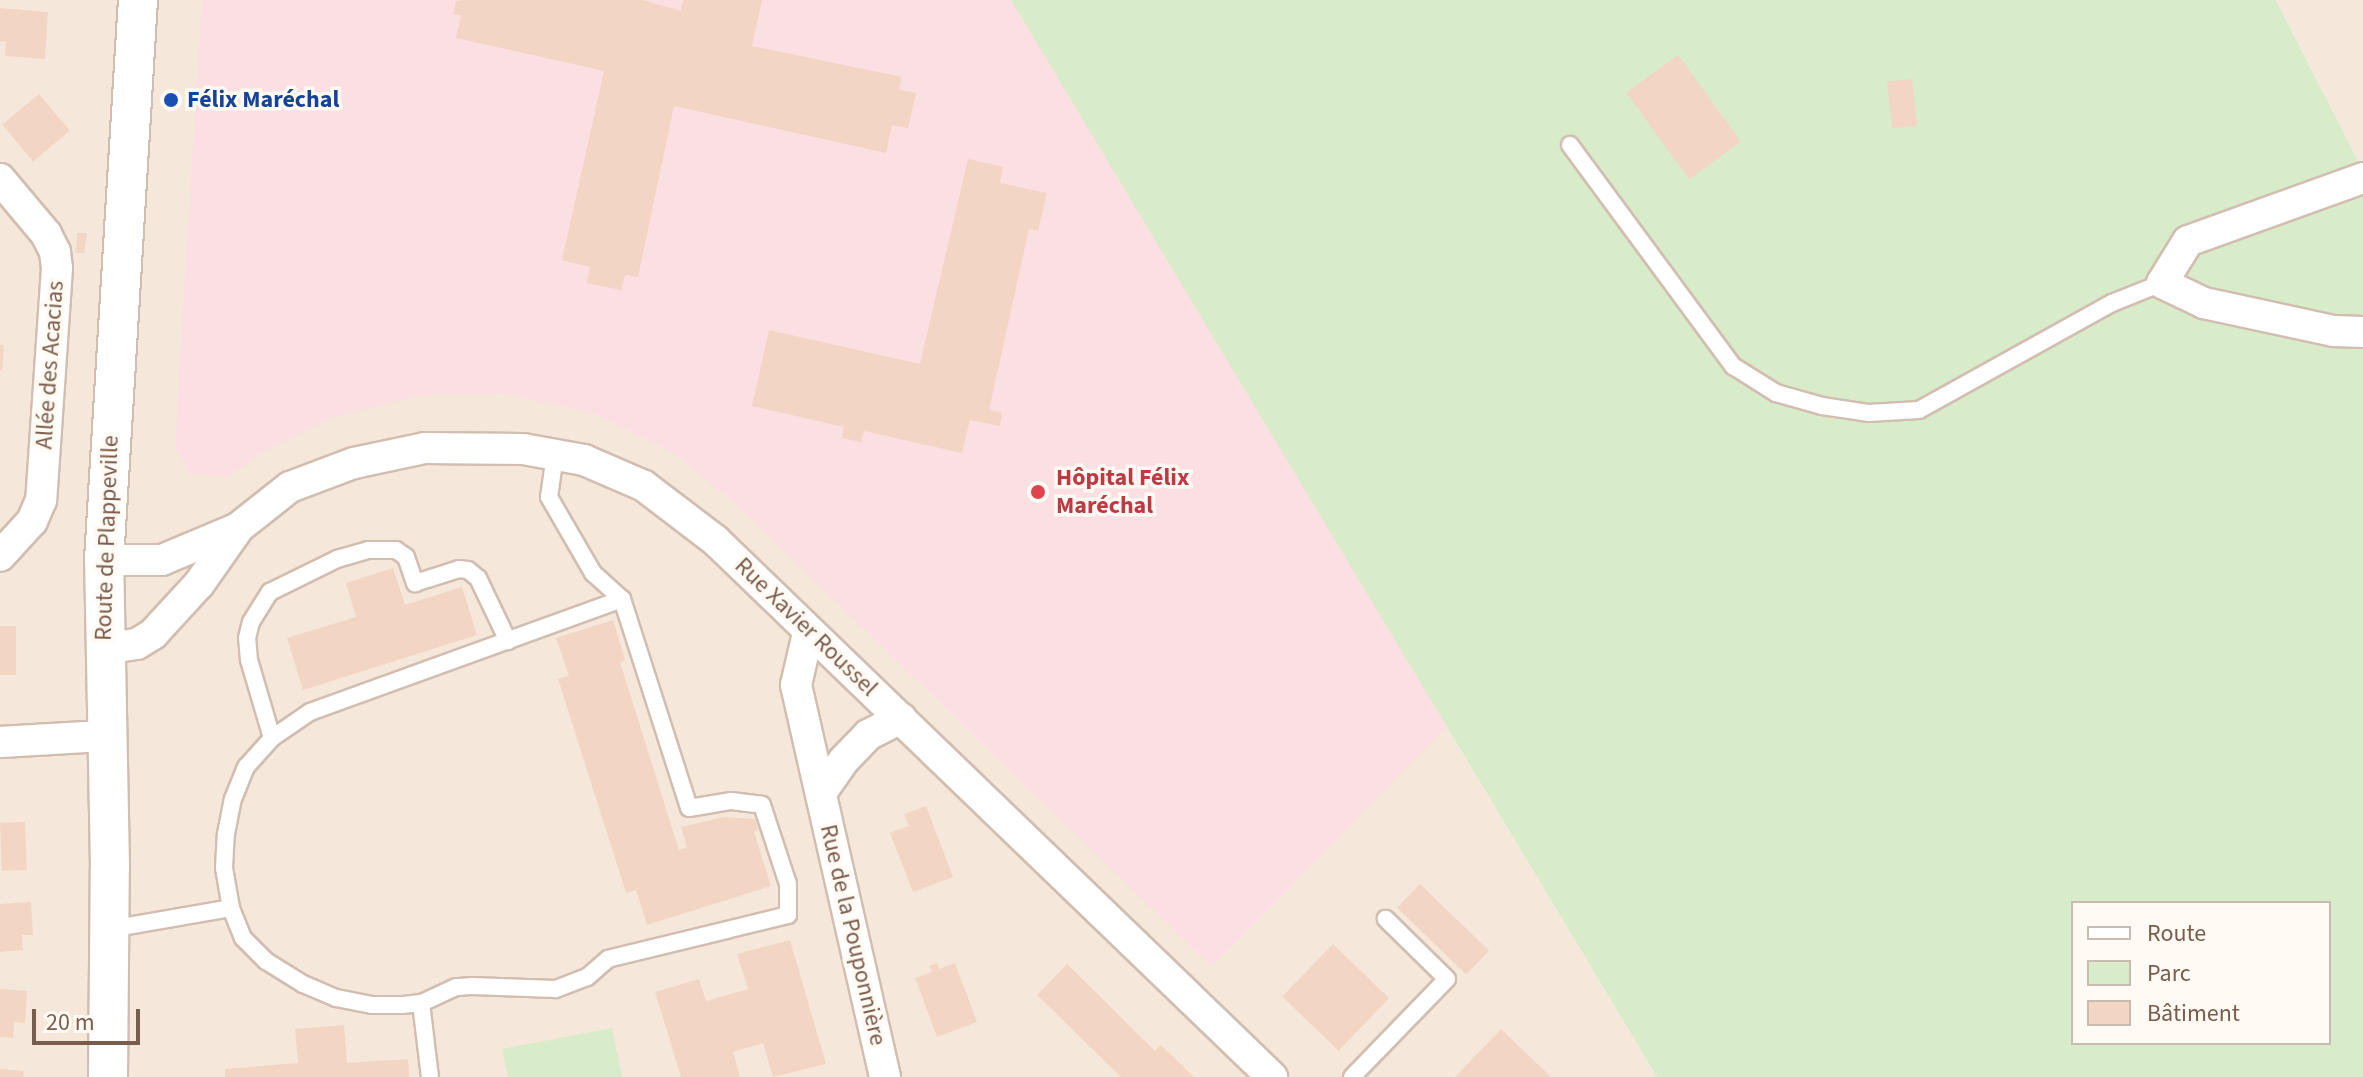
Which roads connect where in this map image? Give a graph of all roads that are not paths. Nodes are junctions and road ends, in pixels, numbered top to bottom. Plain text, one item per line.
1 (138, 0) edge
2 (1570, 145) dead end
3 (2363, 178) edge
4 (0, 179) edge
5 (2162, 283) junction
6 (2363, 332) edge
7 (555, 455) junction
8 (238, 528) junction
9 (0, 556) edge
10 (104, 560) junction
11 (622, 599) junction
12 (808, 633) junction
13 (508, 641) junction
14 (104, 649) junction
15 (901, 718) junction
16 (105, 736) junction
17 (272, 738) junction
18 (0, 742) edge
19 (821, 793) junction
20 (231, 908) junction
21 (1386, 919) dead end
22 (110, 929) junction
23 (421, 1003) junction
24 (108, 1077) edge
25 (430, 1077) edge
26 (885, 1077) edge
27 (1272, 1077) edge
28 (1352, 1077) edge

1 - 10 street, Route de Plappeville
2 - 5 lane
3 - 5 street
4 - 9 street, Allée des Acacias
5 - 6 street
7 - 8 street, Rue Xavier Roussel
7 - 11 lane
7 - 12 street, Rue Xavier Roussel
8 - 10 street, Rue Xavier Roussel
8 - 14 street, Rue Xavier Roussel
10 - 14 street, Route de Plappeville
11 - 13 lane
11 - 23 lane
12 - 15 street, Rue Xavier Roussel
12 - 19 street, Rue de la Pouponnière
13 - 17 lane
13 - 17 lane
14 - 16 street, Route de Plappeville
15 - 19 street, Rue de la Pouponnière
15 - 27 street, Rue Xavier Roussel
16 - 18 street
16 - 22 street, Route de Plappeville
17 - 20 lane
19 - 26 street, Rue de la Pouponnière
20 - 22 lane
20 - 23 lane
21 - 28 lane
22 - 24 street, Route de Plappeville
23 - 25 lane

